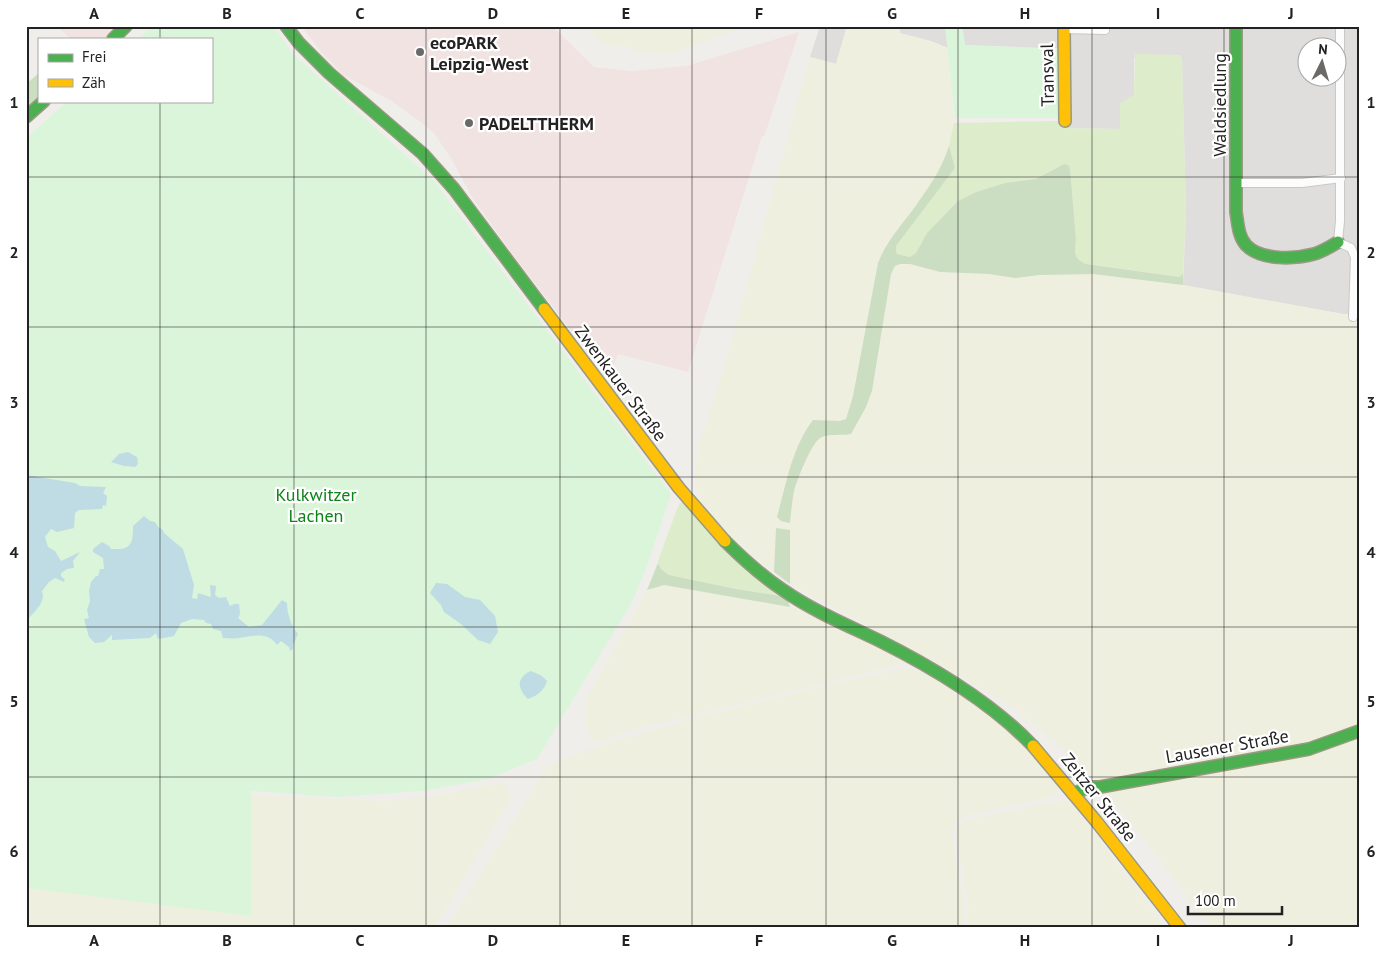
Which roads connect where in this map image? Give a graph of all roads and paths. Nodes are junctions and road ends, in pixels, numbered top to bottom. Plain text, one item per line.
1 (126, 26) edge
2 (286, 26) edge
3 (1105, 26) edge
4 (1236, 26) edge
5 (1340, 26) edge
6 (1064, 28) edge
7 (114, 38) edge
8 (43, 102) edge
9 (26, 117) edge
10 (1065, 121) dead end
11 (1341, 178) junction
12 (1236, 183) junction
13 (1338, 242) junction
14 (1353, 317) dead end
15 (979, 700) joint
16 (1359, 731) edge
17 (1100, 787) junction
18 (1074, 793) junction
19 (1081, 802) junction
20 (1180, 928) edge

1 - 7 main road
2 - 15 main road, Zwenkauer Straße
3 - 6 street, Transval
4 - 12 main road, Waldsiedlung
5 - 11 street
6 - 10 main road, Transval
8 - 9 main road
11 - 12 street
11 - 13 street
12 - 13 main road, Waldsiedlung
13 - 14 street
15 - 18 main road, Zeitzer Straße
16 - 17 main road, Lausener Straße
17 - 18 main road, Lausener Straße
17 - 19 main road
18 - 19 main road, Zeitzer Straße
19 - 20 main road, Zeitzer Straße

